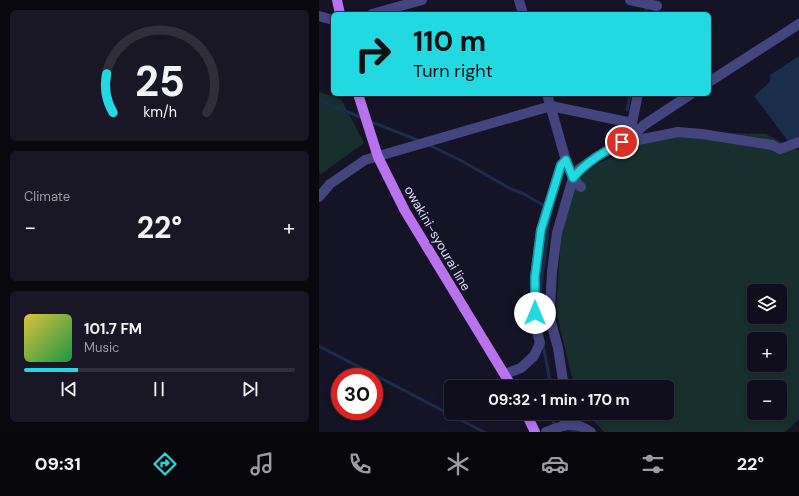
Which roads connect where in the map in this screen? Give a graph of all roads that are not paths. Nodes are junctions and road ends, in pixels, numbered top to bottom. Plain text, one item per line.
1 (337, 0) edge
2 (419, 0) edge
3 (519, 0) edge
4 (630, 0) edge
5 (657, 7) edge
6 (340, 12) edge
7 (379, 12) edge
8 (522, 12) edge
9 (319, 16) edge
10 (331, 19) edge
11 (799, 24) edge
12 (711, 81) edge
13 (359, 96) edge
14 (548, 96) edge
15 (638, 96) edge
16 (688, 96) edge
17 (551, 106) junction
18 (632, 124) junction
19 (631, 137) junction
20 (799, 142) edge
21 (378, 157) junction
22 (566, 160) junction
23 (573, 178) junction
24 (581, 187) dead end
25 (319, 197) edge
26 (505, 374) junction
27 (508, 380) edge
28 (563, 380) edge
29 (529, 420) edge
30 (565, 420) edge
31 (565, 424) junction
32 (535, 432) edge
33 (546, 432) edge
34 (591, 432) edge

1 - 6 main road
2 - 7 street
3 - 8 street
4 - 5 street
9 - 10 street
11 - 12 street
13 - 21 main road, owakini-syourai line
14 - 17 street
15 - 18 street
16 - 19 street
17 - 18 street
17 - 21 street
17 - 22 street
18 - 19 street
19 - 20 street
19 - 23 street
21 - 25 street
21 - 26 main road, owakini-syourai line
22 - 23 street
22 - 26 street
23 - 24 street
23 - 28 street
26 - 27 main road, owakini-syourai line
29 - 32 main road
30 - 31 street
31 - 33 street
31 - 34 street

